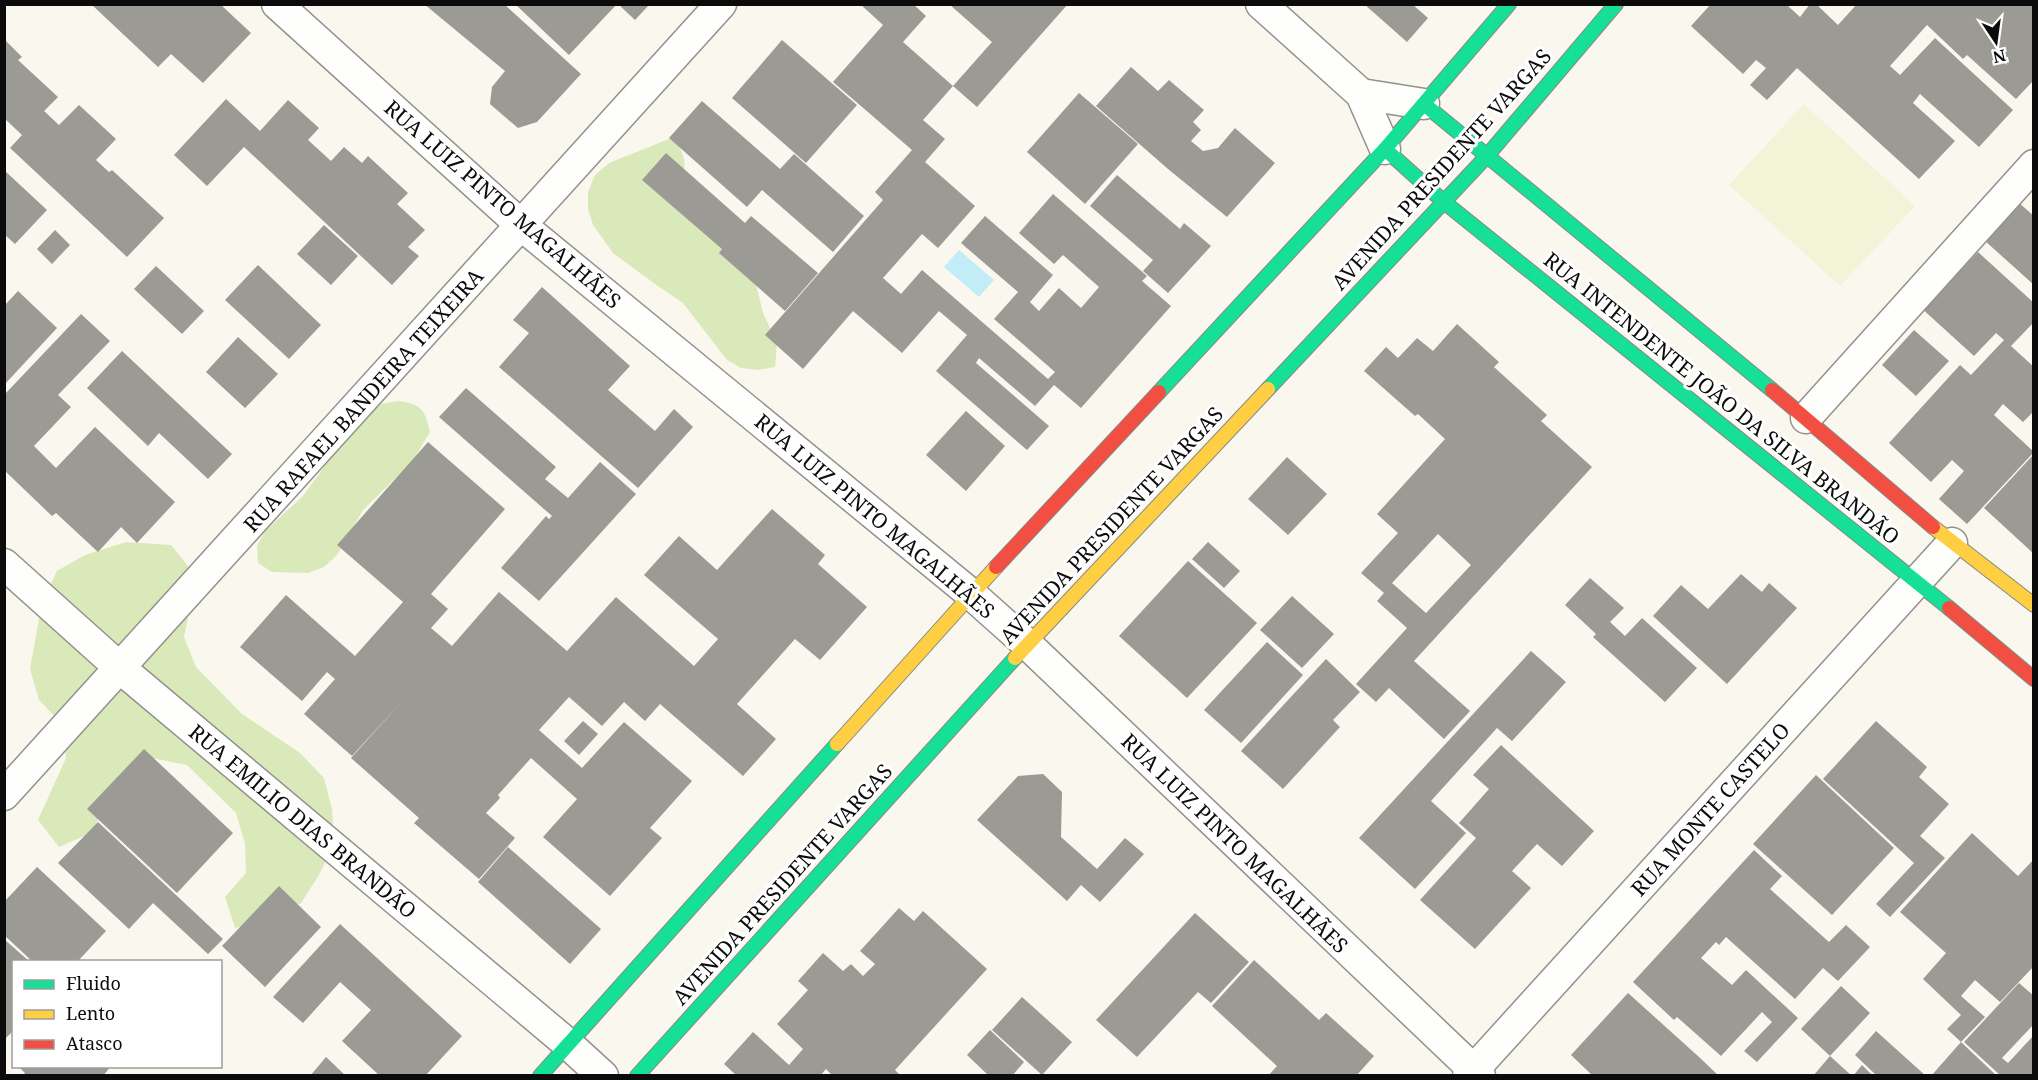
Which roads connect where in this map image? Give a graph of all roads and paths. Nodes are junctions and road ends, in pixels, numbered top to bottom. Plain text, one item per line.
1 (277, 4) edge
2 (721, 4) edge
3 (1261, 4) edge
4 (1509, 4) edge
5 (1616, 4) edge
6 (1361, 94) junction
7 (1424, 104) junction
8 (1385, 149) junction
9 (1486, 157) junction
10 (2034, 165) edge
11 (1444, 201) junction
12 (521, 225) junction
13 (1806, 418) junction
14 (1952, 543) junction
15 (4, 564) edge
16 (1917, 581) junction
17 (971, 594) junction
18 (2034, 605) edge
19 (1027, 644) junction
20 (120, 668) junction
21 (2034, 679) edge
22 (4, 795) edge
23 (568, 1044) junction
24 (1474, 1073) edge
25 (540, 1076) edge
26 (603, 1076) edge
27 (637, 1076) edge

1 - 12 street, RUA LUIZ PINTO MAGALHÃES
2 - 12 street, RUA RAFAEL BANDEIRA TEIXEIRA
3 - 6 street
4 - 7 main road
5 - 9 main road, AVENIDA PRESIDENTE VARGAS
6 - 7 street
6 - 8 street
7 - 8 main road
7 - 9 main road, RUA INTENDENTE JOÃO DA SILVA BRANDÃO
8 - 11 main road, RUA INTENDENTE JOÃO DA SILVA BRANDÃO
8 - 17 main road
9 - 11 main road, AVENIDA PRESIDENTE VARGAS
9 - 13 main road, RUA INTENDENTE JOÃO DA SILVA BRANDÃO
10 - 13 street
11 - 16 main road, RUA INTENDENTE JOÃO DA SILVA BRANDÃO
11 - 19 main road, AVENIDA PRESIDENTE VARGAS
12 - 17 street, RUA LUIZ PINTO MAGALHÃES
12 - 20 street, RUA RAFAEL BANDEIRA TEIXEIRA
13 - 14 main road, RUA INTENDENTE JOÃO DA SILVA BRANDÃO
14 - 16 street, RUA MONTE CASTELO
14 - 18 main road, RUA INTENDENTE JOÃO DA SILVA BRANDÃO
15 - 20 street, RUA EMILIO DIAS BRANDÃO
16 - 21 main road, RUA INTENDENTE JOÃO DA SILVA BRANDÃO
16 - 24 street, RUA MONTE CASTELO
17 - 19 street, RUA LUIZ PINTO MAGALHÃES
17 - 23 main road
19 - 24 street, RUA LUIZ PINTO MAGALHÃES
19 - 27 main road, AVENIDA PRESIDENTE VARGAS
20 - 22 street, RUA RAFAEL BANDEIRA TEIXEIRA
20 - 23 street, RUA EMILIO DIAS BRANDÃO
23 - 25 main road
23 - 26 street, RUA EMILIO DIAS BRANDÃO

